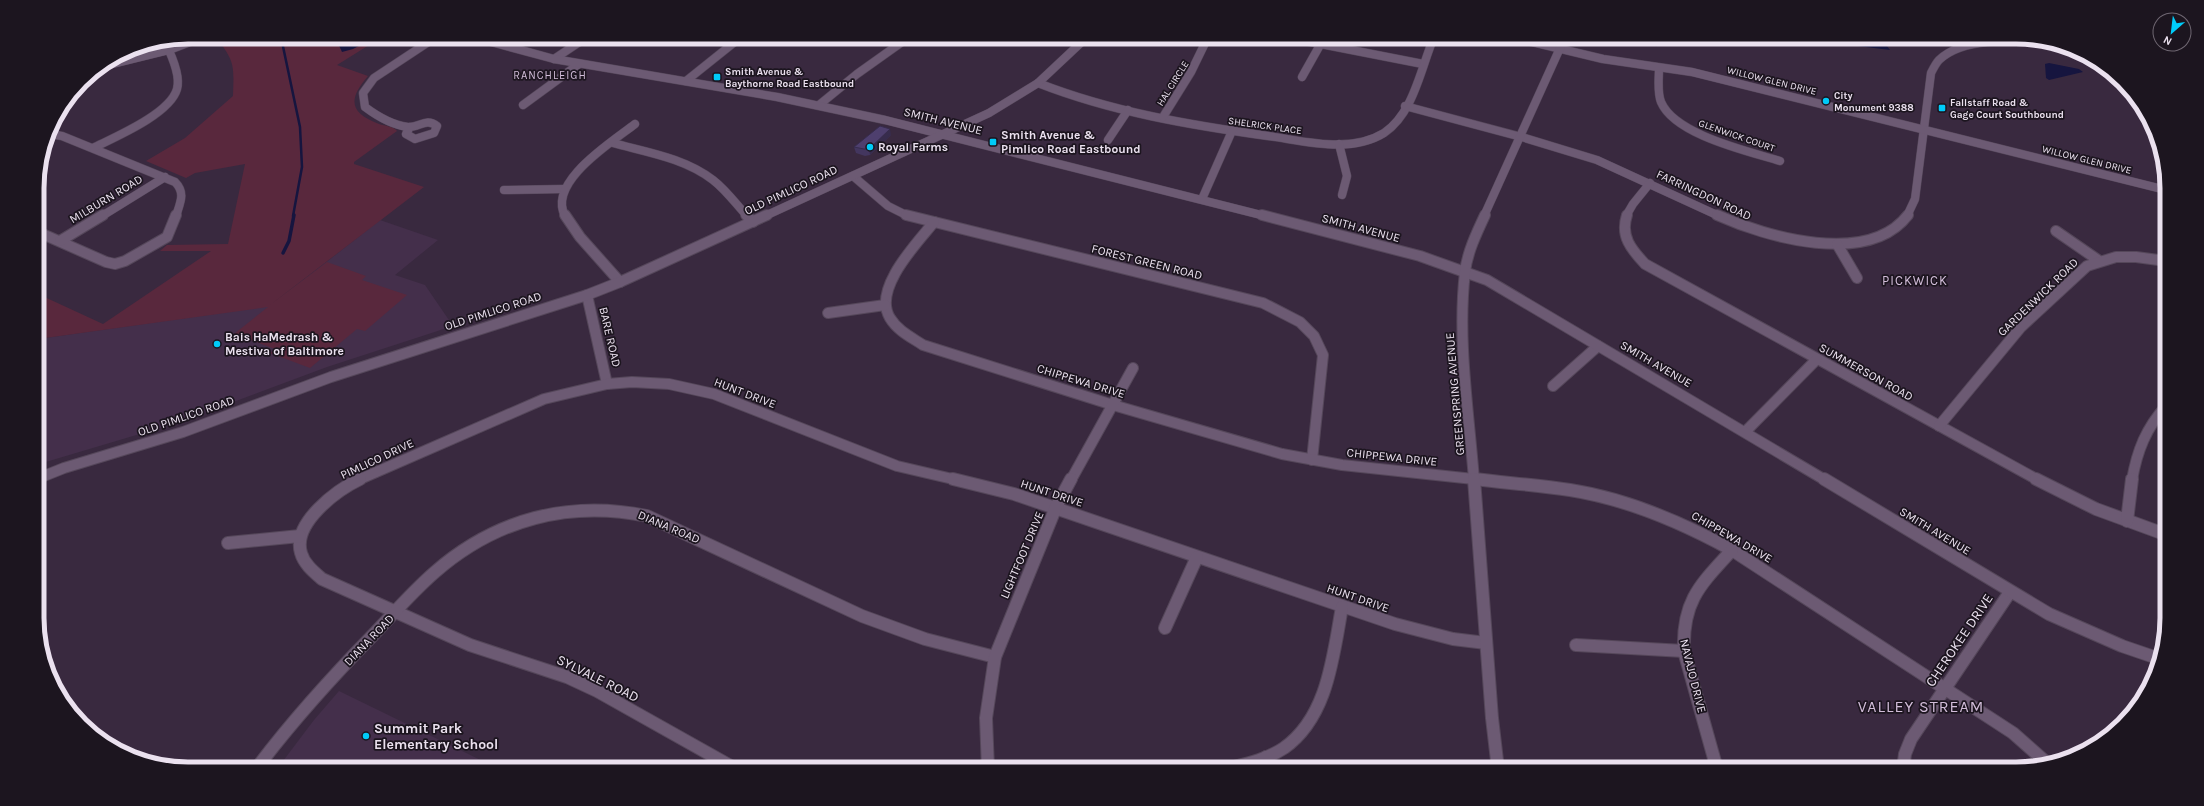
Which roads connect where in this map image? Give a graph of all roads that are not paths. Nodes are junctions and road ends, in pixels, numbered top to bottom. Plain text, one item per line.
1 (184, 44) edge
2 (425, 44) edge
3 (498, 44) edge
4 (577, 44) edge
5 (733, 44) edge
6 (899, 44) edge
7 (1080, 44) edge
8 (1205, 44) edge
9 (1316, 44) edge
10 (1431, 44) edge
11 (1540, 44) edge
12 (1562, 44) edge
13 (1976, 44) edge
14 (1320, 45) junction
15 (167, 46) edge
16 (1560, 49) junction
17 (169, 50) junction
18 (554, 60) junction
19 (116, 63) edge
20 (579, 64) junction
21 (1423, 64) junction
22 (1658, 68) junction
23 (1302, 77) dead end
24 (686, 81) junction
25 (1038, 83) junction
26 (523, 105) dead end
27 (819, 105) junction
28 (1405, 106) junction
29 (1128, 110) junction
30 (1162, 118) junction
31 (635, 124) dead end
32 (410, 127) dead end
33 (1924, 129) junction
34 (1232, 130) junction
35 (940, 134) junction
36 (54, 135) edge
37 (1520, 137) junction
38 (1108, 140) dead end
39 (613, 143) junction
40 (1339, 144) junction
41 (93, 148) junction
42 (1780, 161) dead end
43 (852, 176) junction
44 (165, 177) junction
45 (1650, 183) junction
46 (2160, 188) edge
47 (504, 190) dead end
48 (564, 190) junction
49 (1342, 196) dead end
50 (1202, 199) junction
51 (753, 222) junction
52 (934, 222) junction
53 (2056, 231) dead end
54 (44, 234) edge
55 (60, 241) junction
56 (1836, 244) junction
57 (2098, 260) junction
58 (2160, 260) edge
59 (1465, 271) junction
60 (1857, 278) dead end
61 (620, 282) junction
62 (587, 295) junction
63 (885, 305) junction
64 (828, 313) dead end
65 (1598, 346) junction
66 (1817, 359) junction
67 (1133, 368) dead end
68 (607, 384) junction
69 (1553, 386) dead end
70 (1113, 405) junction
71 (2160, 413) edge
72 (1939, 426) junction
73 (1746, 431) junction
74 (1312, 460) junction
75 (44, 476) edge
76 (1474, 479) junction
77 (1056, 507) junction
78 (2127, 521) junction
79 (2160, 533) edge
80 (300, 536) junction
81 (228, 543) dead end
82 (1732, 550) junction
83 (1197, 557) junction
84 (2010, 592) junction
85 (1342, 606) junction
86 (396, 612) junction
87 (1165, 628) dead end
88 (1486, 643) junction
89 (1576, 645) dead end
90 (1684, 651) junction
91 (995, 657) junction
92 (2155, 657) edge
93 (1945, 687) junction
94 (1266, 757) junction
95 (2043, 759) edge
96 (262, 762) edge
97 (723, 762) edge
98 (988, 762) edge
99 (1254, 762) edge
100 (1269, 762) edge
101 (1497, 762) edge
102 (1715, 762) edge
103 (1904, 762) edge

1 - 17 street
2 - 32 street
3 - 18 street, SMITH AVENUE
4 - 18 street
5 - 24 street
6 - 27 street
7 - 25 street, OLD PIMLICO ROAD
8 - 30 street, HAL CIRCLE
9 - 14 street
10 - 21 street, SHELRICK PLACE
11 - 16 street, WILLOW GLEN DRIVE
12 - 16 street, GREENSPRING AVENUE
13 - 33 street, FARRINGDON ROAD
14 - 21 street
14 - 23 street
15 - 17 street
16 - 22 street, WILLOW GLEN DRIVE
16 - 37 street, GREENSPRING AVENUE
17 - 19 street
17 - 41 street
18 - 20 street, SMITH AVENUE
20 - 24 street, SMITH AVENUE
20 - 26 street
21 - 28 street, SHELRICK PLACE
22 - 33 street, WILLOW GLEN DRIVE
22 - 42 street, GLENWICK COURT
24 - 27 street, SMITH AVENUE
25 - 29 street, SHELRICK PLACE
25 - 35 street, OLD PIMLICO ROAD
27 - 35 street, SMITH AVENUE
28 - 37 street, FARRINGDON ROAD
28 - 40 street, SHELRICK PLACE
29 - 30 street, SHELRICK PLACE
29 - 38 street
30 - 34 street, SHELRICK PLACE
31 - 39 street
33 - 46 street, WILLOW GLEN DRIVE
33 - 56 street, FARRINGDON ROAD
34 - 40 street, SHELRICK PLACE
34 - 50 street
35 - 43 street, OLD PIMLICO ROAD
35 - 50 street, SMITH AVENUE
36 - 41 street
37 - 45 street, FARRINGDON ROAD
37 - 59 street, GREENSPRING AVENUE
39 - 48 street
39 - 51 street
40 - 49 street
41 - 44 street
43 - 51 street, OLD PIMLICO ROAD
43 - 52 street, FOREST GREEN ROAD
44 - 55 street, MILBURN ROAD
44 - 55 street
45 - 56 street, FARRINGDON ROAD
45 - 66 street, SUMMERSON ROAD
47 - 48 street
48 - 61 street
50 - 59 street, SMITH AVENUE
51 - 61 street, OLD PIMLICO ROAD
52 - 63 street, CHIPPEWA DRIVE
52 - 74 street, FOREST GREEN ROAD
53 - 57 street
54 - 55 street
56 - 60 street
57 - 58 street, GARDENWICK ROAD
57 - 72 street, GARDENWICK ROAD
59 - 65 street, SMITH AVENUE
59 - 76 street, GREENSPRING AVENUE
61 - 62 street, OLD PIMLICO ROAD
62 - 68 street, BARE ROAD
62 - 75 street, OLD PIMLICO ROAD
63 - 64 street
63 - 70 street, CHIPPEWA DRIVE
65 - 69 street
65 - 73 street, SMITH AVENUE
66 - 72 street, SUMMERSON ROAD
66 - 73 street
67 - 70 street, LIGHTFOOT DRIVE
68 - 77 street, HUNT DRIVE
68 - 80 street, PIMLICO DRIVE
70 - 74 street, CHIPPEWA DRIVE
70 - 77 street, LIGHTFOOT DRIVE
71 - 78 street
72 - 78 street, SUMMERSON ROAD
73 - 84 street, SMITH AVENUE
74 - 76 street, CHIPPEWA DRIVE
76 - 82 street, CHIPPEWA DRIVE
76 - 88 street, GREENSPRING AVENUE
77 - 83 street, HUNT DRIVE
77 - 91 street, LIGHTFOOT DRIVE
78 - 79 street, SUMMERSON ROAD
80 - 81 street
80 - 86 street
82 - 90 street, NAVAJO DRIVE
82 - 93 street, CHIPPEWA DRIVE
83 - 85 street, HUNT DRIVE
83 - 87 street
84 - 92 street, SMITH AVENUE
84 - 93 street, CHEROKEE DRIVE
85 - 88 street, HUNT DRIVE
85 - 94 street
86 - 91 street, DIANA ROAD
86 - 96 street, DIANA ROAD
86 - 97 street, SYLVALE ROAD
88 - 101 street, GREENSPRING AVENUE
89 - 90 street
90 - 102 street, NAVAJO DRIVE
91 - 98 street, LIGHTFOOT DRIVE
93 - 95 street, CHIPPEWA DRIVE
93 - 103 street, CHEROKEE DRIVE
94 - 99 street
94 - 100 street

